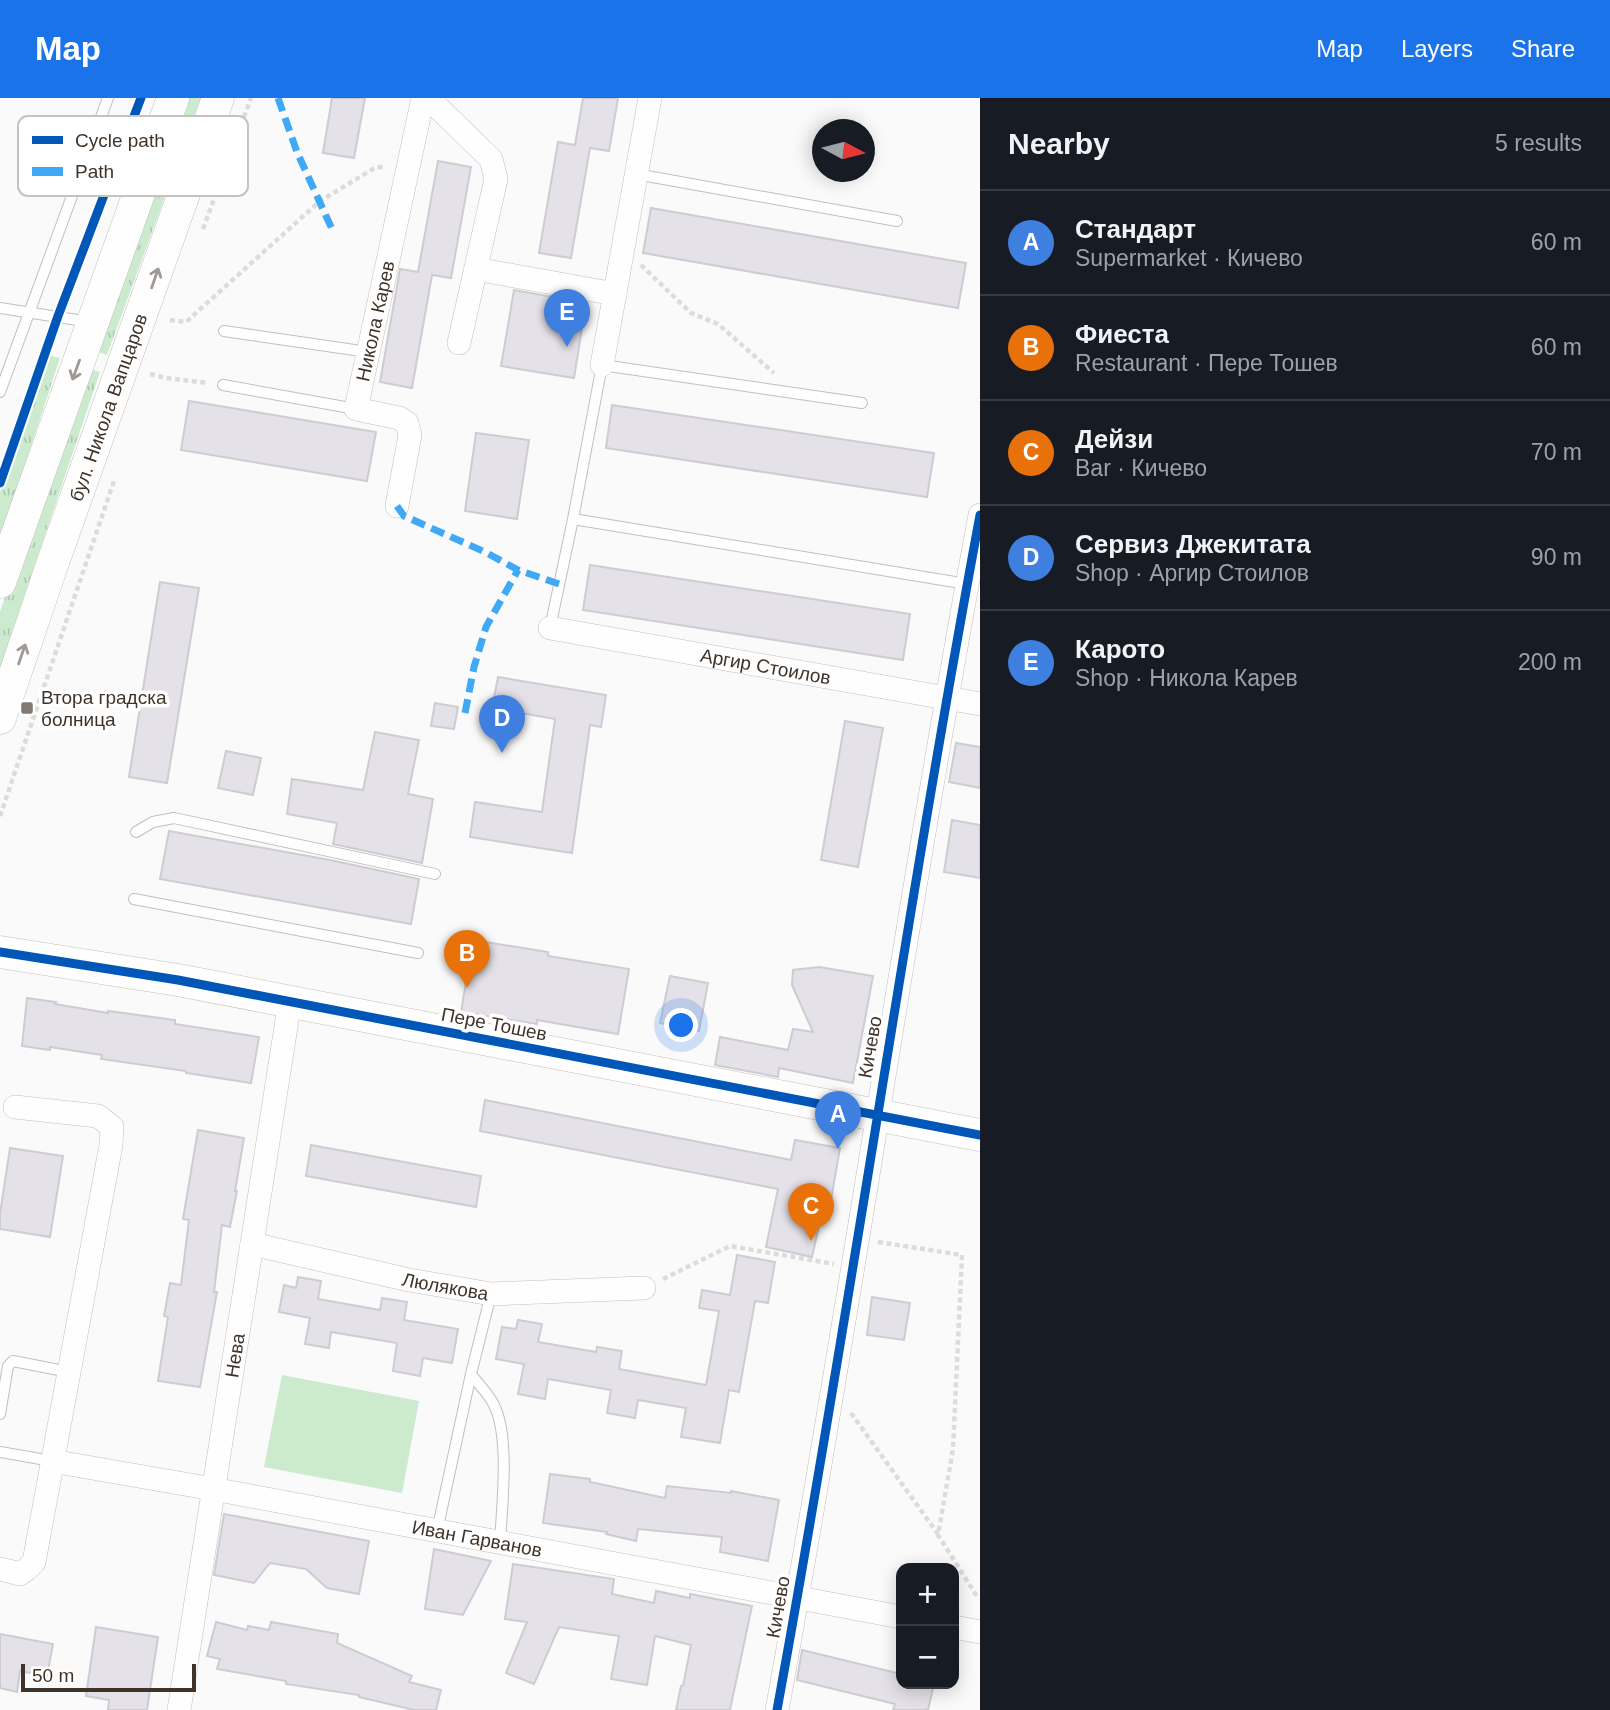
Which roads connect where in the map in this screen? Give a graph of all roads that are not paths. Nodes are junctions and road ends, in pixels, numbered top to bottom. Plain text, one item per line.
1 (108, 98) edge
2 (173, 98) edge
3 (218, 98) edge
4 (423, 98) edge
5 (428, 98) edge
6 (650, 98) edge
7 (101, 116) edge
8 (167, 116) edge
9 (212, 116) edge
10 (636, 174) junction
11 (72, 196) edge
12 (138, 196) edge
13 (183, 196) edge
14 (897, 221) dead end
15 (476, 269) junction
16 (615, 294) junction
17 (0, 308) edge
18 (30, 312) junction
19 (93, 323) junction
20 (223, 331) dead end
21 (459, 343) dead end
22 (368, 352) junction
23 (602, 365) junction
24 (223, 385) road end
25 (0, 392) edge
26 (862, 403) dead end
27 (356, 409) junction
28 (397, 506) dead end
29 (980, 515) edge
30 (573, 519) junction
31 (0, 582) edge
32 (967, 584) junction
33 (550, 628) joint
34 (947, 698) junction
35 (980, 704) edge
36 (0, 718) edge
37 (136, 832) dead end
38 (435, 874) dead end
39 (134, 899) dead end
40 (0, 952) edge
41 (418, 953) dead end
42 (290, 1001) junction
43 (15, 1107) dead end
44 (876, 1115) junction
45 (980, 1135) edge
46 (252, 1244) junction
47 (644, 1288) road end
48 (491, 1294) junction
49 (69, 1372) junction
50 (471, 1374) junction
51 (0, 1414) edge
52 (0, 1452) edge
53 (52, 1461) junction
54 (213, 1489) junction
55 (437, 1531) junction
56 (500, 1542) junction
57 (0, 1569) edge
58 (798, 1597) junction
59 (896, 1616) edge
60 (959, 1628) edge
61 (980, 1632) edge
62 (181, 1709) edge
63 (777, 1710) edge

1 - 7 lane
2 - 8 street
9 -> 3 street, бул. Никола Вапцаров
4 - 22 street, Никола Карев
5 - 15 street
6 - 10 street
10 - 14 lane
10 - 16 street
11 - 18 lane
12 - 19 street
36 -> 13 street, бул. Никола Вапцаров
15 - 16 street
15 - 21 street
16 - 23 street
17 - 18 lane
18 - 19 lane
18 - 25 lane
19 -> 31 street
20 - 22 lane
22 - 27 street, Никола Карев
23 - 26 lane
23 - 30 lane
24 - 27 lane
27 - 28 street, Никола Карев
29 - 32 street, Кичево
30 - 32 lane
30 - 33 lane
32 - 34 street, Кичево
33 - 34 street, Аргир Стоилов
34 - 35 street, Аргир Стоилов
34 - 44 street, Кичево
37 - 38 lane
39 - 41 lane
40 - 42 street, Пере Тошев
42 - 44 street, Пере Тошев
42 - 46 street, Нева
43 - 49 street
44 - 45 street, Пере Тошев
44 - 58 street, Кичево
46 - 48 street, Люлякова
46 - 54 street, Нева
47 - 48 street, Люлякова
48 - 50 lane
49 - 51 lane
49 - 53 street
50 - 55 lane
50 - 56 lane
52 - 53 lane
53 - 54 street, Иван Гарванов
53 - 57 street
54 - 55 street, Иван Гарванов
54 - 62 street, Нева
55 - 56 street, Иван Гарванов
56 - 58 street, Иван Гарванов
58 - 59 street, Иван Гарванов
58 - 63 street, Кичево
60 - 61 street

